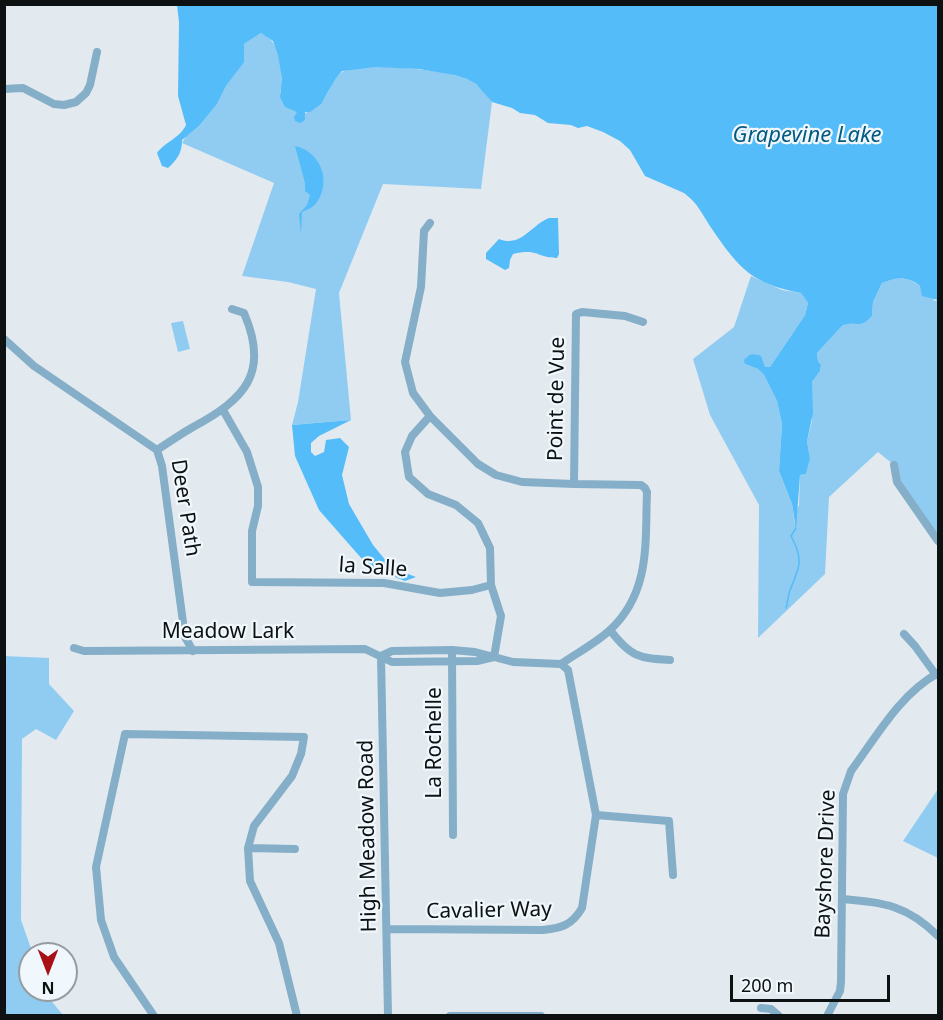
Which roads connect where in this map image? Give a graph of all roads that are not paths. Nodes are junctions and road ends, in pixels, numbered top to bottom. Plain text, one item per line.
1 (97, 52) dead end
2 (4, 89) edge
3 (430, 223) dead end
4 (232, 309) dead end
5 (643, 321) dead end
6 (4, 339) edge
7 (224, 410) junction
8 (430, 416) junction
9 (157, 450) junction
10 (894, 465) dead end
11 (574, 484) junction
12 (939, 541) edge
13 (491, 585) junction
14 (610, 630) junction
15 (904, 634) dead end
16 (74, 648) dead end
17 (452, 650) junction
18 (193, 651) junction
19 (381, 656) junction
20 (494, 657) junction
21 (670, 660) dead end
22 (452, 662) junction
23 (561, 664) junction
24 (937, 674) edge
25 (596, 815) junction
26 (453, 835) dead end
27 (248, 848) junction
28 (295, 849) dead end
29 (673, 874) dead end
30 (843, 899) junction
31 (388, 929) junction
32 (939, 936) edge
33 (761, 1008) dead end
34 (154, 1016) edge
35 (297, 1016) edge
36 (388, 1016) edge
37 (450, 1016) edge
38 (541, 1016) edge
39 (780, 1016) edge
40 (827, 1016) edge

1 - 2 street
3 - 8 street
4 - 7 street
5 - 11 street, Point de Vue
6 - 9 street, Deer Path
7 - 9 street
7 - 13 street, la Salle
8 - 11 street
8 - 13 street
9 - 18 street, Deer Path
10 - 12 street
11 - 14 street, Point de Vue
13 - 20 street
14 - 21 street
14 - 23 street, Point de Vue
15 - 24 street
16 - 18 street, Meadow Lark
17 - 19 street
17 - 20 street
17 - 22 street, La Rochelle
18 - 19 street, Meadow Lark
19 - 22 street, Meadow Lark
19 - 31 street, High Meadow Road
20 - 22 street, Meadow Lark
20 - 23 street
22 - 26 street, La Rochelle
23 - 25 street, Cavalier Way
24 - 30 street, Bayshore Drive
25 - 29 street
25 - 31 street, Cavalier Way
27 - 28 street
27 - 34 street
27 - 35 street
30 - 32 street
30 - 40 street, Bayshore Drive
31 - 36 street, High Meadow Road
33 - 39 street
37 - 38 street

